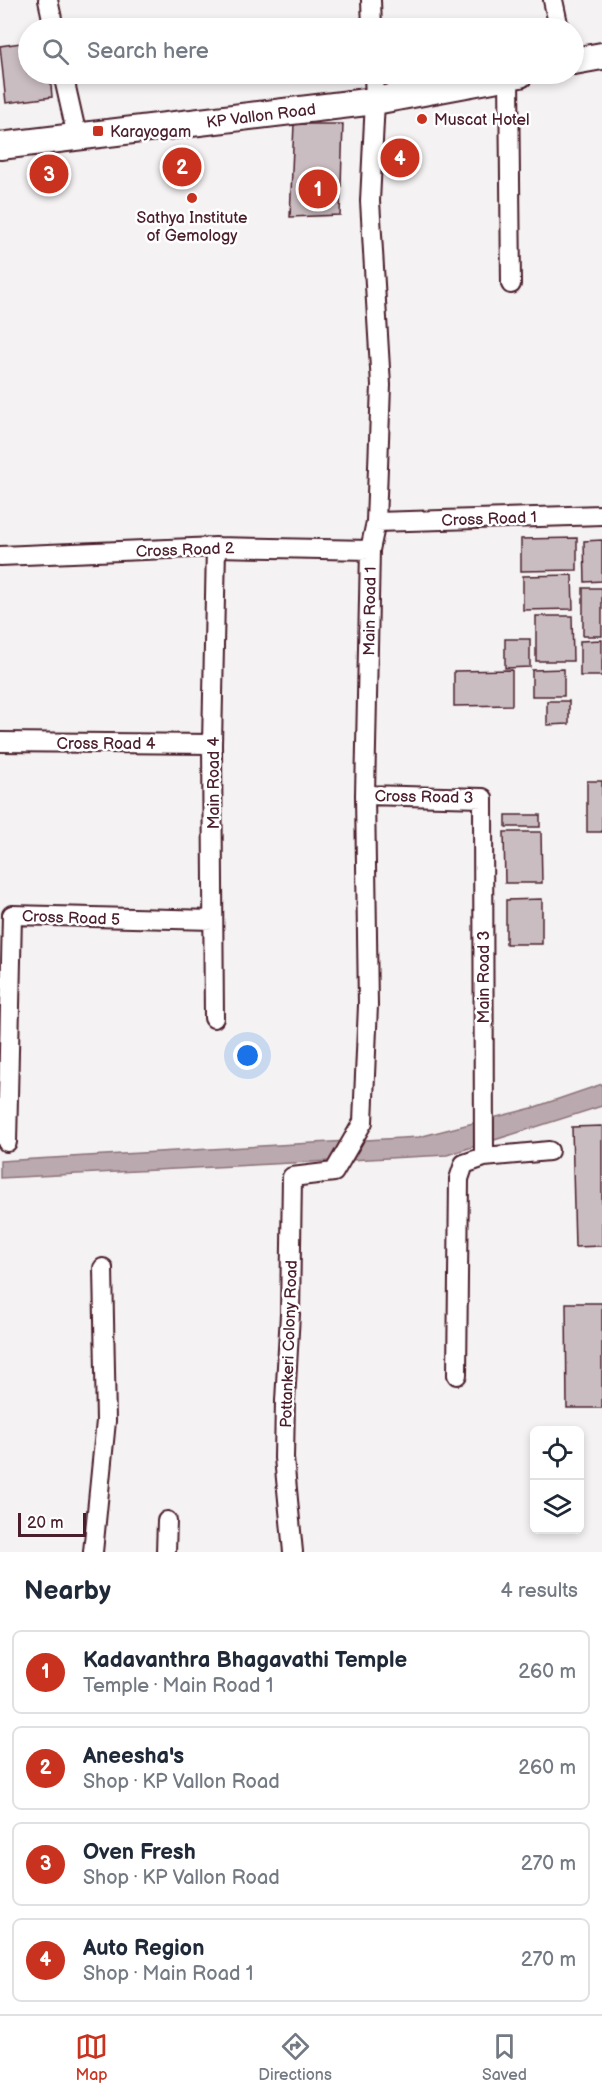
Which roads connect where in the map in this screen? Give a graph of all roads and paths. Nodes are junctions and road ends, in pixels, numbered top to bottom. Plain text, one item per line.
1 (48, 0) edge
2 (371, 0) edge
3 (553, 0) edge
4 (52, 18) edge
5 (372, 18) edge
6 (557, 18) edge
7 (602, 56) edge
8 (584, 59) edge
9 (65, 84) edge
10 (374, 84) edge
11 (466, 84) edge
12 (514, 84) edge
13 (375, 101) junction
14 (77, 136) junction
15 (0, 146) edge
16 (511, 284) dead end
17 (602, 515) edge
18 (376, 522) junction
19 (216, 547) junction
20 (370, 550) junction
21 (0, 556) edge
22 (0, 742) edge
23 (212, 744) junction
24 (365, 795) junction
25 (483, 798) joint
26 (213, 920) junction
27 (214, 1018) dead end
28 (7, 1142) dead end
29 (549, 1151) dead end
30 (484, 1157) junction
31 (334, 1172) joint
32 (103, 1268) dead end
33 (457, 1375) dead end
34 (167, 1521) dead end
35 (93, 1552) edge
36 (166, 1552) edge
37 (293, 1552) edge

1 - 4 street
2 - 5 street
3 - 6 street
7 - 8 street
9 - 14 street
10 - 13 street, Main Road 1
11 - 13 street, KP Vallon Road
12 - 16 street
13 - 14 street, KP Vallon Road
13 - 18 street, Main Road 1
14 - 15 street, KP Vallon Road
17 - 18 street, Cross Road 1
18 - 20 street, Main Road 1
19 - 20 street, Cross Road 2
19 - 21 street, Cross Road 2
19 - 23 street, Main Road 4
20 - 24 street, Main Road 1
22 - 23 street, Cross Road 4
23 - 26 street, Main Road 4
24 - 25 street, Cross Road 3
24 - 31 street, Main Road 1
25 - 30 street, Main Road 3
26 - 27 street, Main Road 4
26 - 28 street, Cross Road 5
29 - 30 street
30 - 33 street
31 - 37 street, Pottankeri Colony Road
32 - 35 street
34 - 36 street

